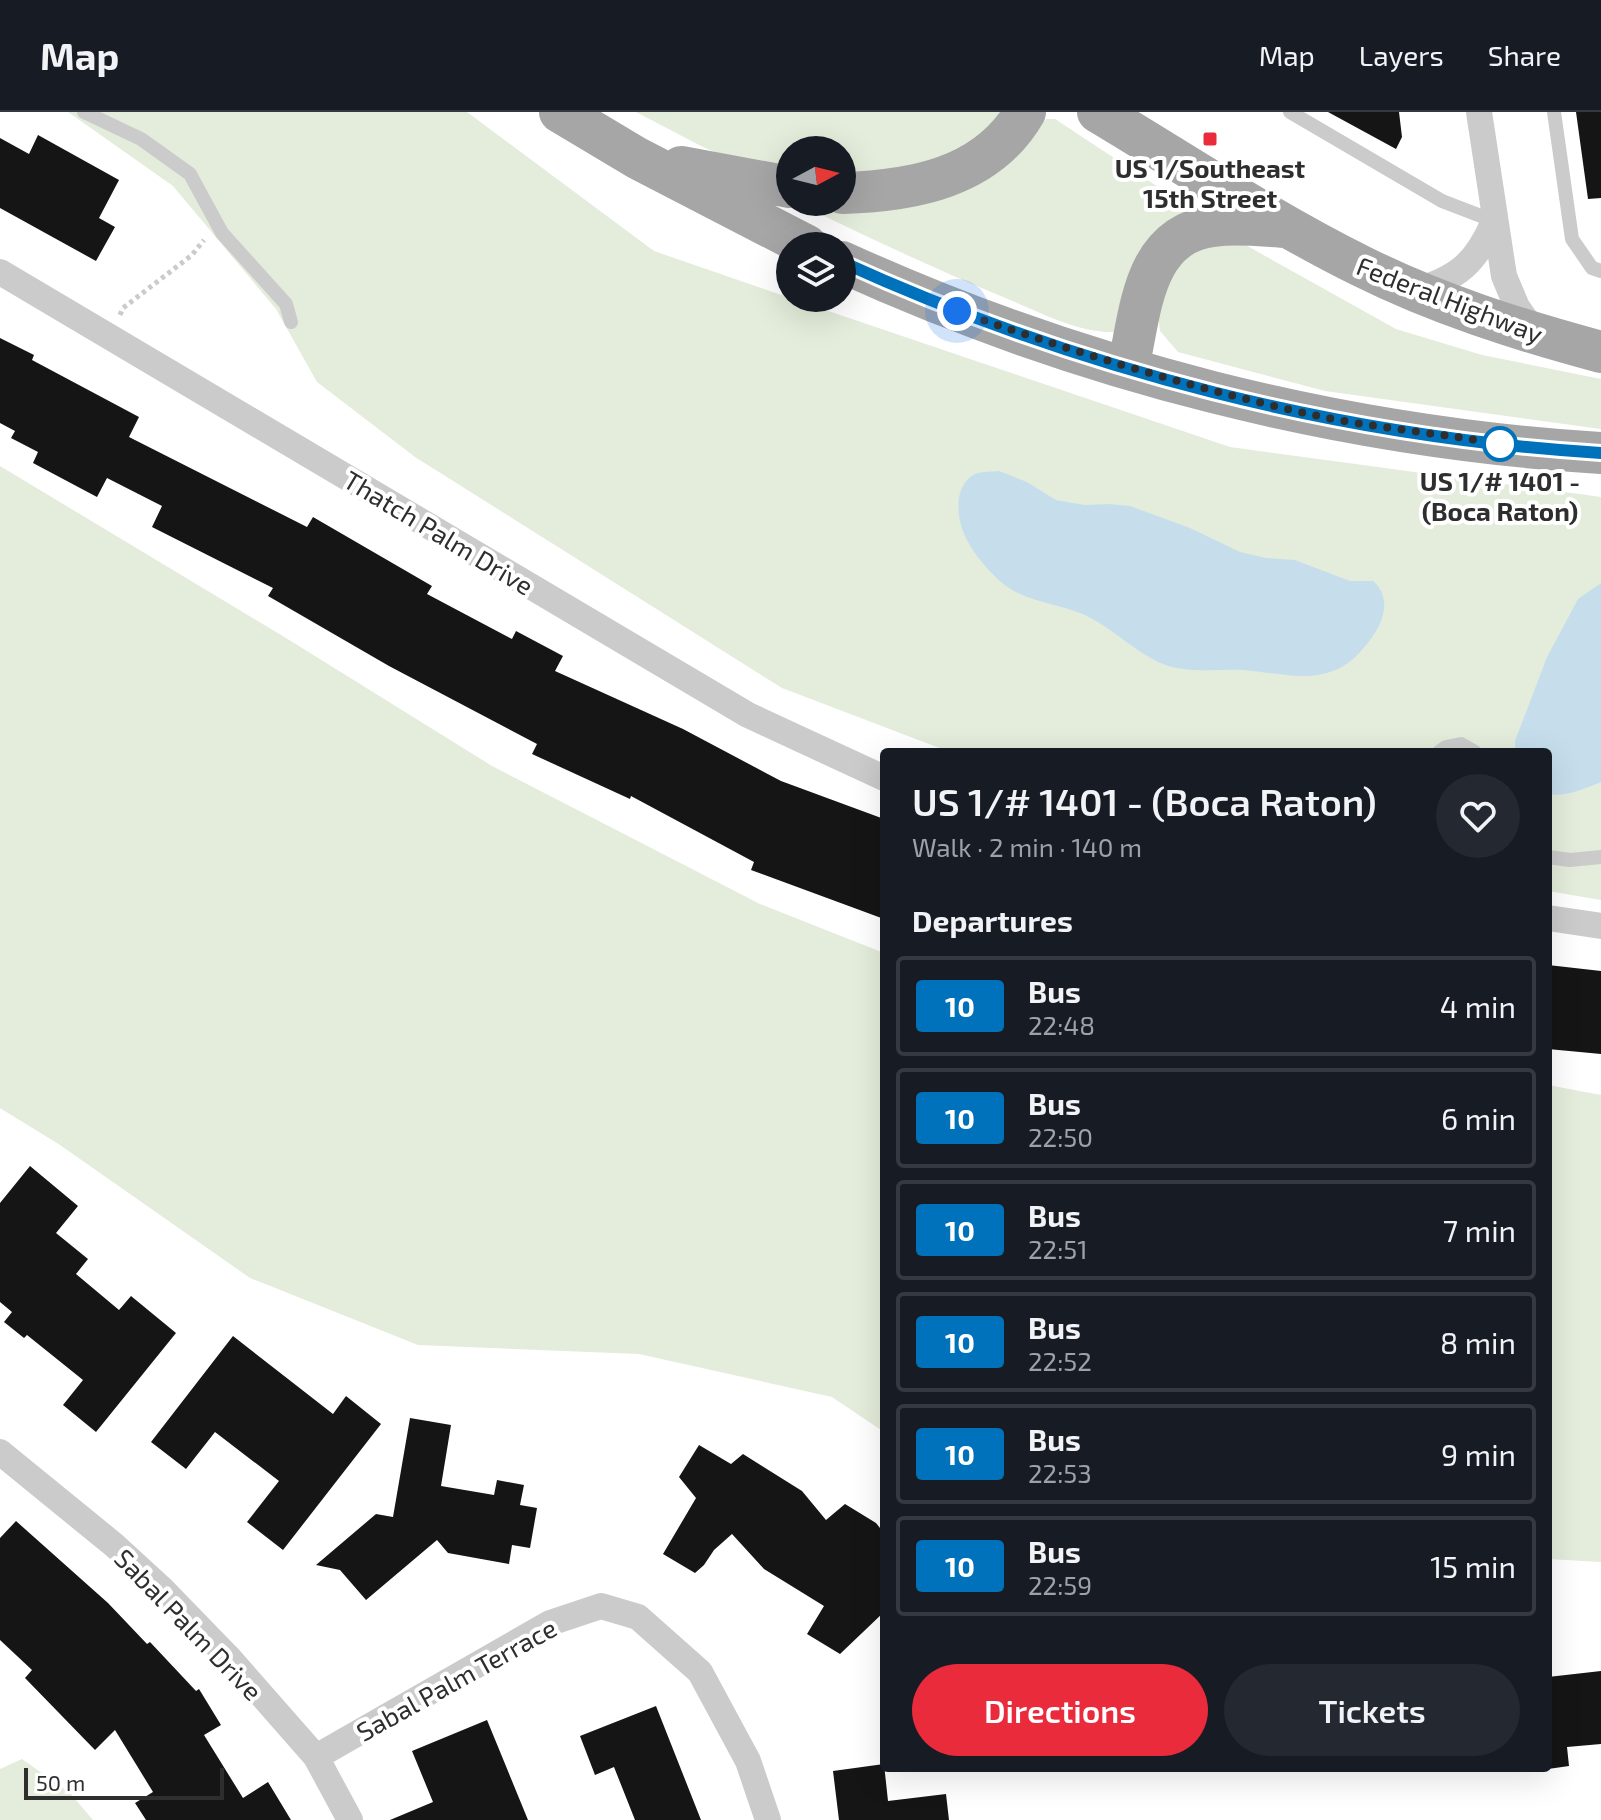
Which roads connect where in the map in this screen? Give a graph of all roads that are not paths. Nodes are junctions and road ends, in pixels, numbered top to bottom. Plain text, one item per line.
1 (84, 112) edge
2 (560, 112) edge
3 (1025, 112) edge
4 (1098, 112) edge
5 (1290, 112) edge
6 (1479, 112) edge
7 (1554, 112) edge
8 (637, 158) junction
9 (776, 184) edge
10 (856, 192) edge
11 (1494, 221) junction
12 (1289, 227) junction
13 (780, 232) edge
14 (856, 268) edge
15 (1601, 271) edge
16 (0, 272) edge
17 (1415, 291) junction
18 (291, 322) dead end
19 (1536, 334) junction
20 (1601, 352) edge
21 (1128, 368) junction
22 (1601, 453) edge
23 (1445, 748) edge
24 (1468, 748) edge
25 (880, 776) edge
26 (1601, 857) edge
27 (1552, 858) edge
28 (1552, 919) edge
29 (1601, 926) edge
30 (3, 1461) edge
31 (316, 1757) junction
32 (350, 1820) edge
33 (768, 1820) edge

1 - 18 lane
2 - 8 main road
3 - 10 main road
4 - 12 main road, Federal Highway
5 - 11 lane
6 - 11 street
7 - 15 lane
8 - 9 main road
8 - 13 main road
11 - 17 street
11 - 19 street
12 - 17 main road, Federal Highway
12 - 21 main road
14 - 21 main road
16 - 25 street, Thatch Palm Drive
17 - 19 main road, Federal Highway
19 - 20 main road, Federal Highway
21 - 22 main road
23 - 24 lane
26 - 27 lane
28 - 29 street
30 - 31 street, Sabal Palm Drive
31 - 32 street, Sabal Palm Drive
31 - 33 street, Sabal Palm Terrace

